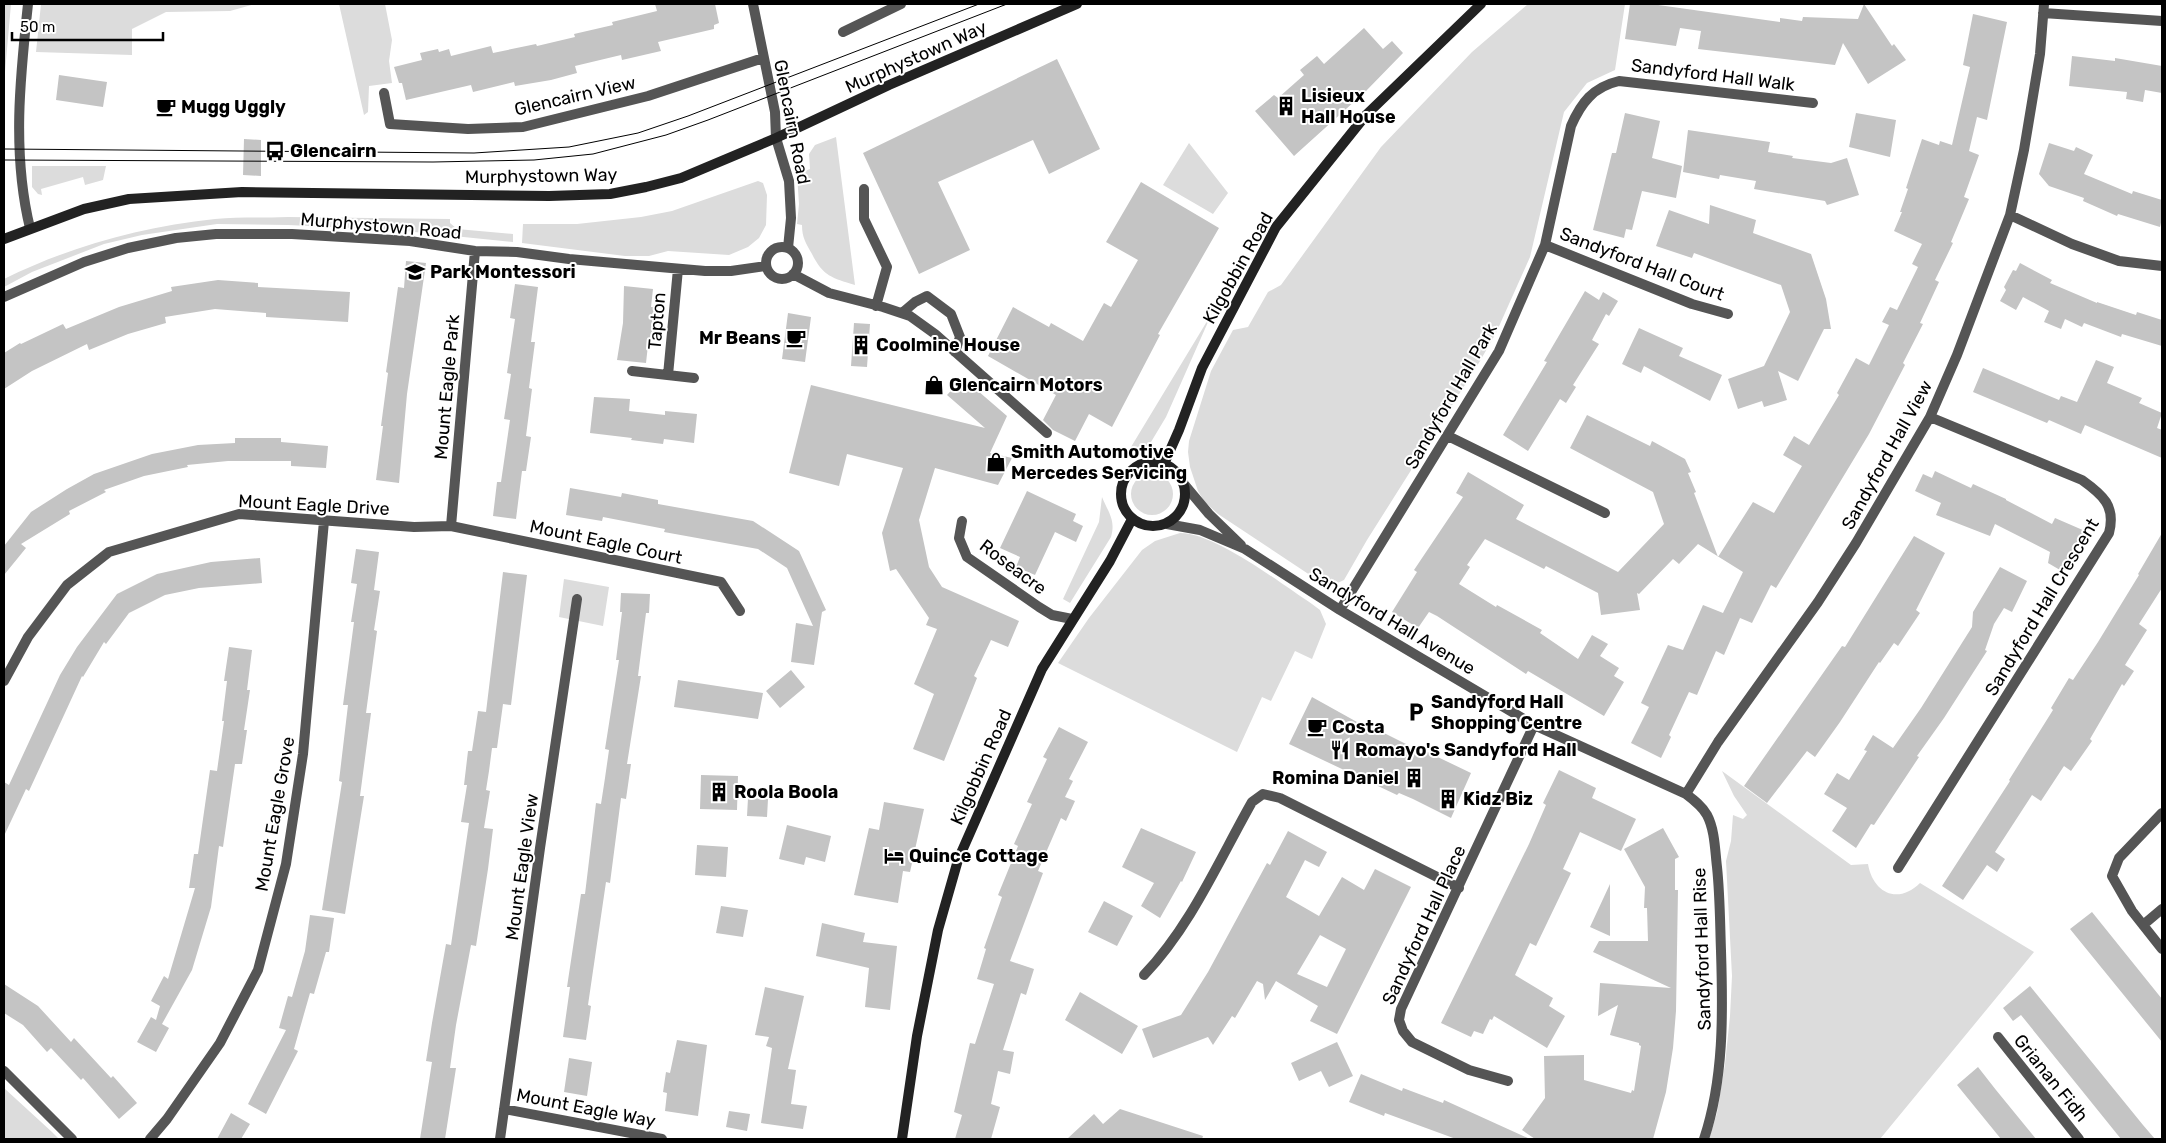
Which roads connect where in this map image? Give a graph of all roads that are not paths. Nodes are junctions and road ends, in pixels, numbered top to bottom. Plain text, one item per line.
1 (28, 4) edge
2 (753, 4) edge
3 (901, 4) edge
4 (1077, 4) edge
5 (1481, 4) edge
6 (2044, 8) edge
7 (2162, 20) edge
8 (843, 32) dead end
9 (763, 58) junction
10 (1610, 83) joint
11 (384, 93) dead end
12 (1813, 103) dead end
13 (776, 138) junction
14 (864, 189) dead end
15 (2010, 214) junction
16 (30, 228) junction
17 (4, 239) edge
18 (1545, 245) junction
19 (788, 248) junction
20 (475, 251) junction
21 (766, 266) junction
22 (2162, 266) edge
23 (678, 269) junction
24 (793, 274) junction
25 (4, 297) edge
26 (876, 306) junction
27 (902, 314) junction
28 (1728, 314) dead end
29 (955, 352) junction
30 (632, 371) dead end
31 (668, 375) junction
32 (694, 378) dead end
33 (1930, 417) junction
34 (1047, 433) dead end
35 (1448, 436) junction
36 (1164, 464) junction
37 (1183, 483) junction
38 (1605, 513) dead end
39 (1132, 519) junction
40 (324, 521) junction
41 (962, 521) dead end
42 (1167, 524) junction
43 (451, 526) junction
44 (1245, 549) junction
45 (577, 599) dead end
46 (1340, 610) junction
47 (740, 611) dead end
48 (1072, 619) junction
49 (4, 681) edge
50 (1534, 725) junction
51 (1686, 794) junction
52 (2162, 813) edge
53 (1708, 816) joint
54 (1898, 868) dead end
55 (1459, 888) junction
56 (2162, 909) edge
57 (2142, 925) junction
58 (2162, 949) edge
59 (1144, 975) dead end
60 (1998, 1037) dead end
61 (4, 1071) edge
62 (1508, 1081) dead end
63 (504, 1109) junction
64 (72, 1139) edge
65 (150, 1139) edge
66 (500, 1139) edge
67 (662, 1139) edge
68 (902, 1139) edge
69 (1704, 1139) edge
70 (2079, 1139) edge

1 - 16 street
2 - 9 street, Glencairn Road
3 - 8 street
4 - 13 street, Murphystown Way
5 - 36 street, Kilgobbin Road
6 - 7 street
6 - 15 street, Sandyford Hall View
9 - 11 street, Glencairn View
9 - 13 street, Glencairn Road
10 - 12 street, Sandyford Hall Walk
10 - 18 street, Sandyford Hall Park
13 - 16 street, Murphystown Way
13 - 19 street, Glencairn Road
14 - 26 street
15 - 22 street
15 - 33 street, Sandyford Hall View
16 - 17 street, Murphystown Way
18 - 28 street, Sandyford Hall Court
18 - 35 street, Sandyford Hall Park
19 - 21 street
19 - 24 street
20 - 23 street, Murphystown Road
20 - 25 street, Murphystown Road
20 - 43 street, Mount Eagle Park
21 - 23 street, Murphystown Road
21 - 24 street
23 - 31 street, Tapton
24 - 26 street
26 - 27 street
27 - 29 street
27 - 29 street
29 - 34 street
30 - 31 street, Tapton
31 - 32 street, Tapton
33 - 51 street, Sandyford Hall View
33 - 54 street, Sandyford Hall Crescent
35 - 38 street
35 - 46 street, Sandyford Hall Park
36 - 37 street
36 - 39 street
37 - 42 street
37 - 44 street, Sandyford Hall Avenue
39 - 42 street
39 - 48 street, Kilgobbin Road
40 - 43 street, Mount Eagle Drive
40 - 49 street, Mount Eagle Drive
40 - 65 street, Mount Eagle Grove
41 - 48 street, Roseacre
42 - 44 street, Sandyford Hall Avenue
43 - 47 street, Mount Eagle Court
44 - 46 street, Sandyford Hall Avenue
45 - 63 street, Mount Eagle View
46 - 50 street, Sandyford Hall Avenue
48 - 68 street, Kilgobbin Road
50 - 51 street, Sandyford Hall Avenue
50 - 55 street, Sandyford Hall Place
51 - 53 street, Sandyford Hall Avenue
52 - 57 street
53 - 69 street, Sandyford Hall Rise
55 - 59 street
55 - 62 street, Sandyford Hall Place
56 - 57 street
57 - 58 street
60 - 70 street, Grianan Fidh
61 - 64 street
63 - 66 street, Mount Eagle View
63 - 67 street, Mount Eagle Way

